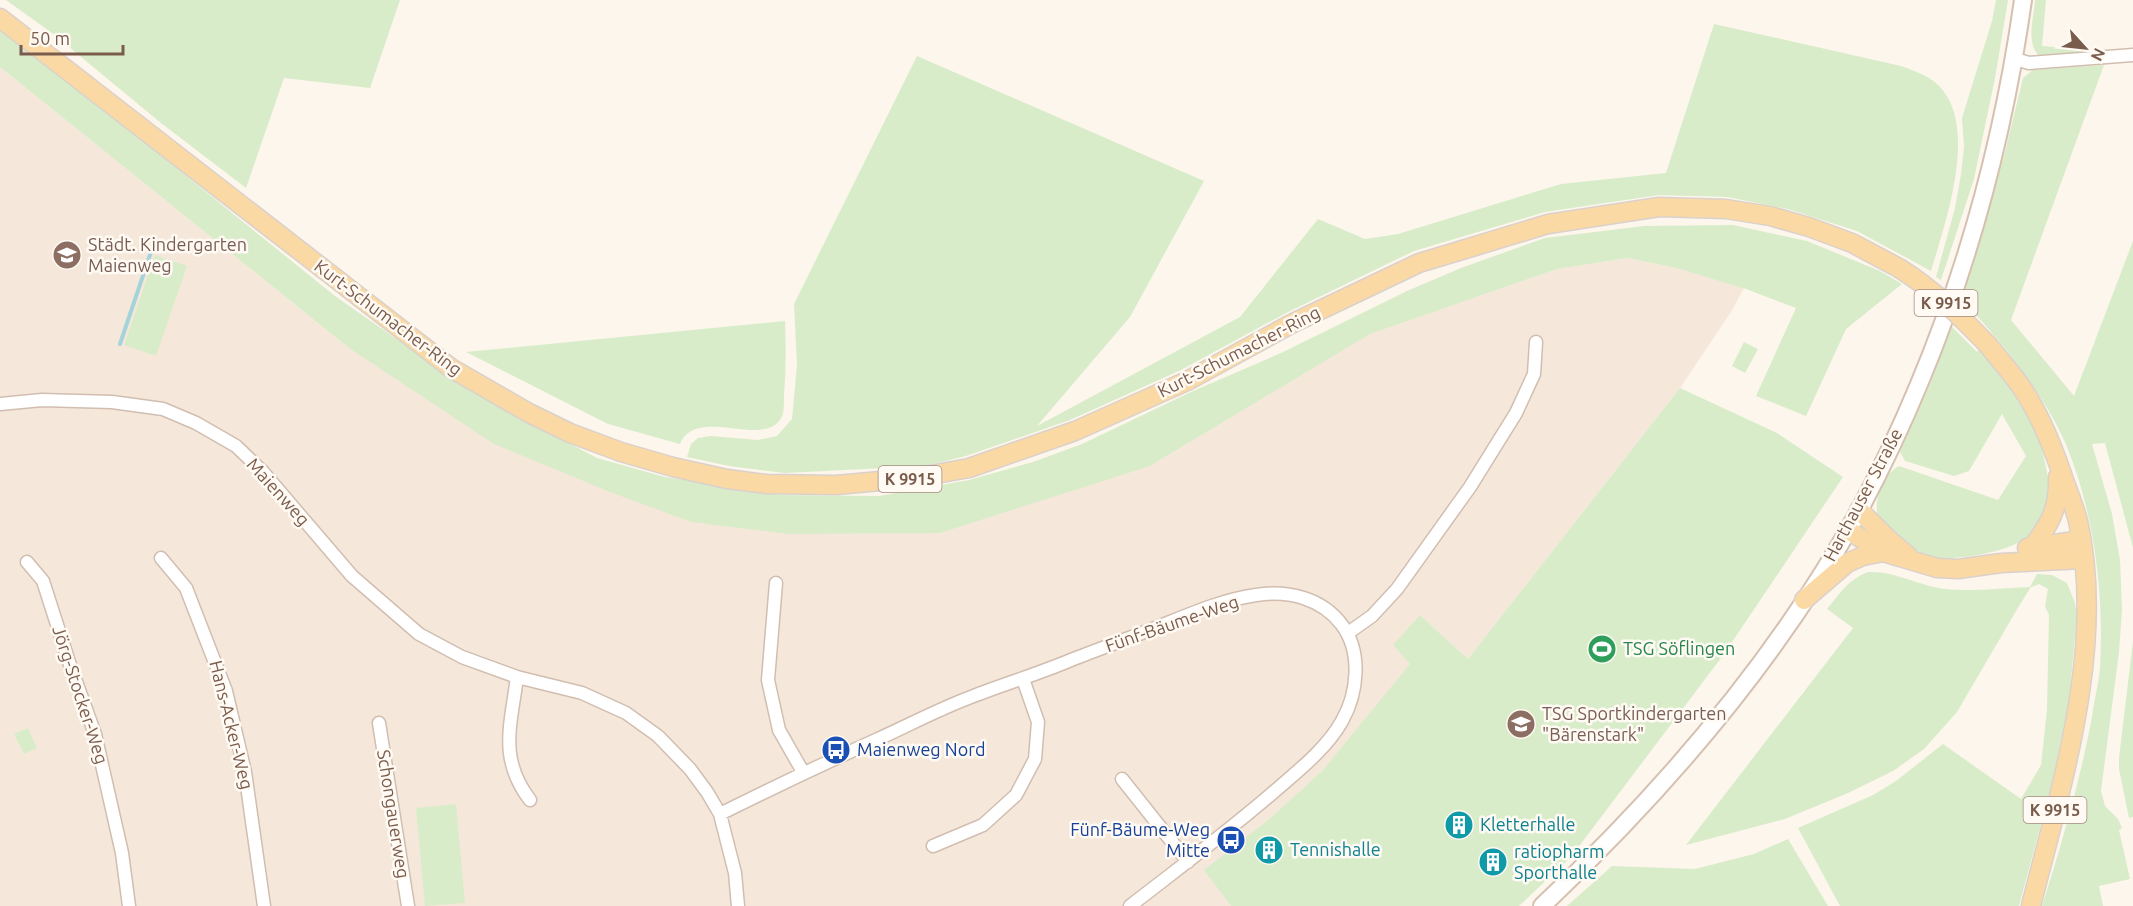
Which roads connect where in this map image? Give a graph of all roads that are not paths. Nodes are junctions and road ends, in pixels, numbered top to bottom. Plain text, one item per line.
1 (2023, 0) edge
2 (0, 18) edge
3 (2133, 55) edge
4 (2015, 59) junction
5 (1536, 342) dead end
6 (0, 404) edge
7 (2058, 461) junction
8 (1859, 510) junction
9 (1848, 530) junction
10 (2081, 540) junction
11 (2033, 546) junction
12 (1883, 552) junction
13 (161, 558) dead end
14 (2084, 559) junction
15 (1914, 561) junction
16 (27, 562) dead end
17 (2001, 563) junction
18 (776, 583) dead end
19 (1804, 600) junction
20 (1348, 633) junction
21 (517, 677) junction
22 (1023, 679) junction
23 (379, 723) dead end
24 (803, 772) junction
25 (1122, 779) dead end
26 (530, 800) dead end
27 (720, 814) junction
28 (933, 846) dead end
29 (1188, 862) junction
30 (129, 906) edge
31 (264, 906) edge
32 (408, 906) edge
33 (738, 906) edge
34 (1130, 906) edge
35 (1542, 906) edge
36 (2031, 906) edge

1 - 4 street, Harthauser Straße
2 - 7 main road, Kurt-Schumacher-Ring / K 9915, bridge
3 - 4 street
4 - 8 street, Harthauser Straße
5 - 20 street
6 - 21 street, Maienweg
7 - 10 main road, Kurt-Schumacher-Ring / K 9915
7 - 11 main road, K 9915
8 - 9 street, Harthauser Straße
8 - 15 main road, K 9915
9 - 12 main road, K 9915
9 - 19 street, Harthauser Straße
10 - 11 main road, K 9915
10 - 14 main road, Kurt-Schumacher-Ring / K 9915
11 - 17 main road, K 9915
12 - 15 main road, K 9915
12 - 19 main road
13 - 31 street, Hans-Acker-Weg
14 - 17 main road, K 9915
14 - 36 main road, Kurt-Schumacher-Ring / K 9915
15 - 17 main road, K 9915
16 - 30 street, Jörg-Stocker-Weg
18 - 24 street
19 - 35 street, Harthauser Straße
20 - 22 street, Fünf-Bäume-Weg
20 - 29 street, Fünf-Bäume-Weg
21 - 26 street
21 - 27 street, Maienweg
22 - 24 street, Fünf-Bäume-Weg
22 - 28 street
23 - 32 street, Schongauerweg
24 - 27 street, Fünf-Bäume-Weg
25 - 29 street
27 - 33 street, Maienweg
29 - 34 street, Fünf-Bäume-Weg

